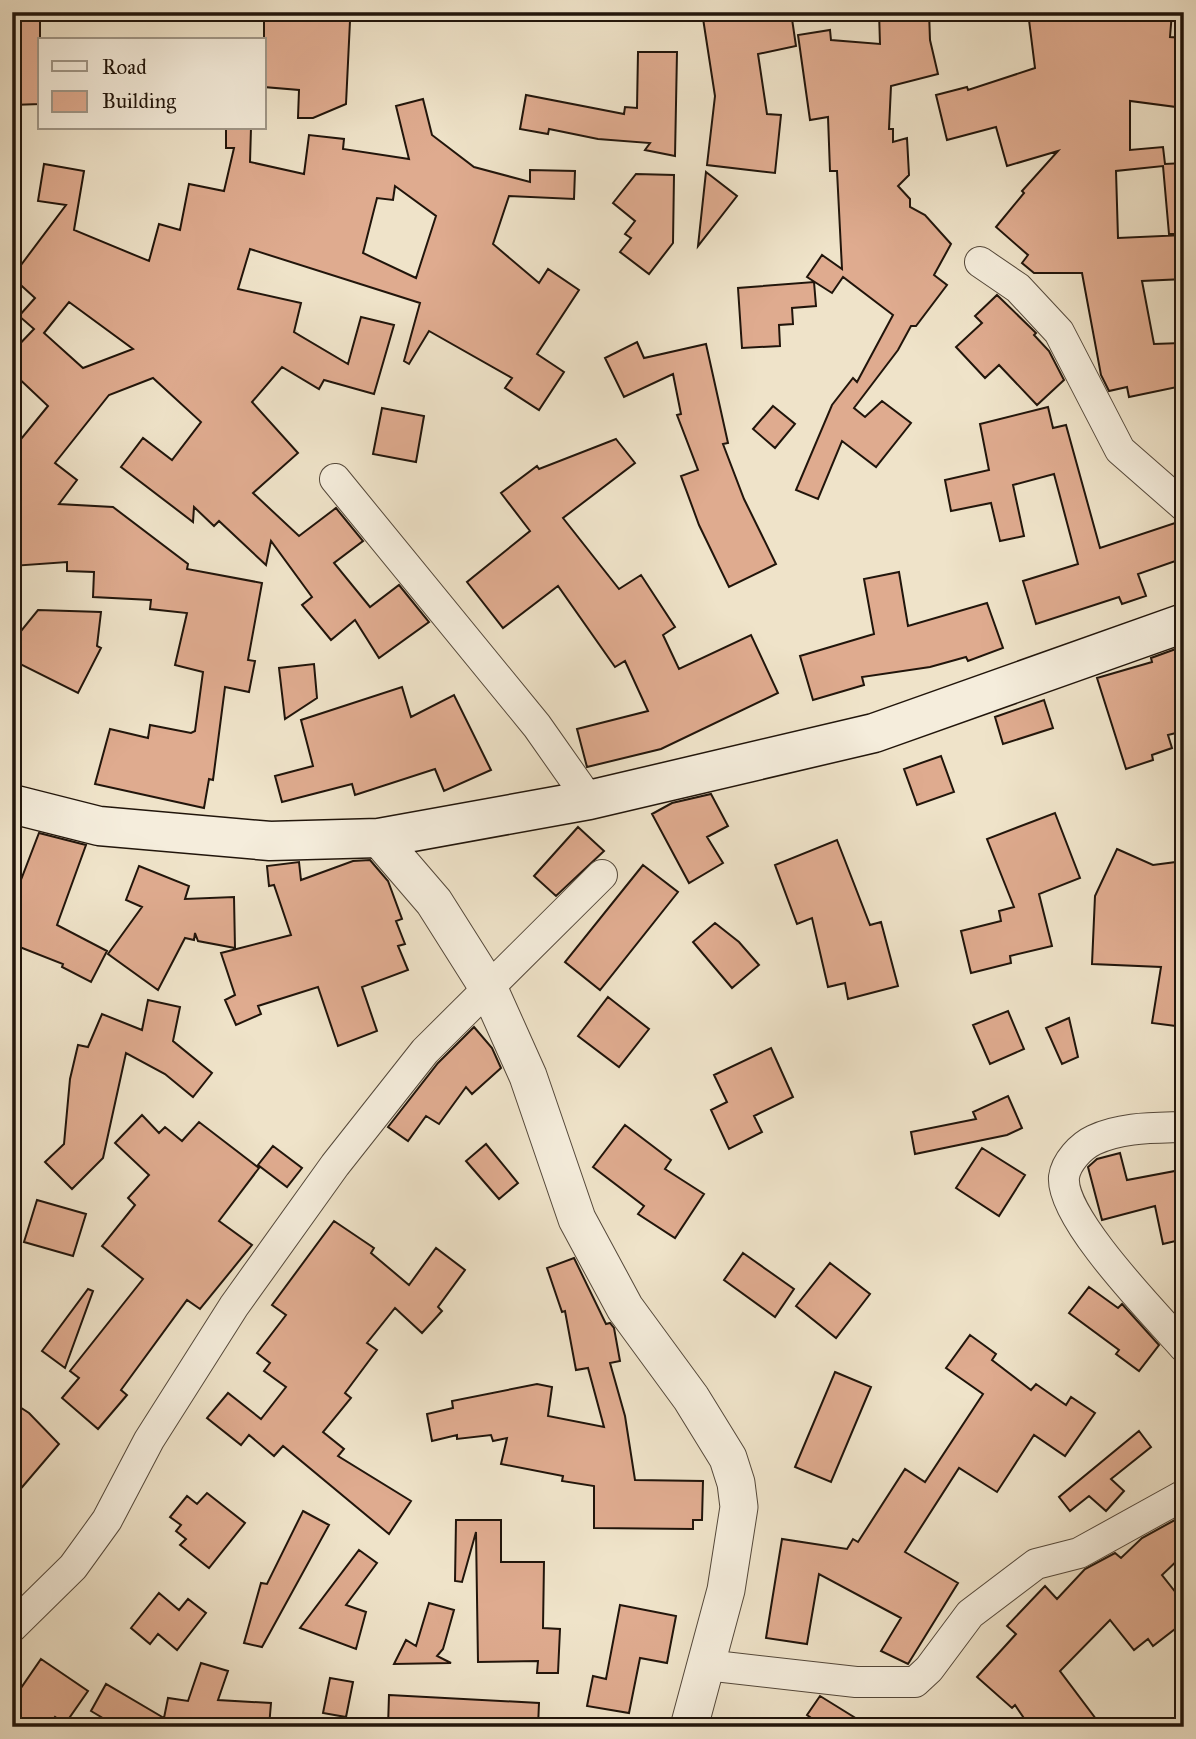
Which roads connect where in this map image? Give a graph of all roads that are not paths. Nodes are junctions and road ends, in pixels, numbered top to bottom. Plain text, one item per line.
1 (980, 262) dead end
2 (335, 480) dead end
3 (1184, 506) edge
4 (1184, 622) edge
5 (589, 800) junction
6 (12, 804) edge
7 (379, 838) junction
8 (602, 875) dead end
9 (489, 989) junction
10 (1184, 1127) edge
11 (1184, 1347) edge
12 (1184, 1495) edge
13 (12, 1627) edge
14 (706, 1665) junction
15 (689, 1727) edge

1 - 3 street
2 - 5 street
4 - 5 main road
5 - 7 main road
6 - 7 main road
7 - 9 street
8 - 9 street
9 - 13 street
9 - 14 street
10 - 11 street
12 - 14 street
14 - 15 street

